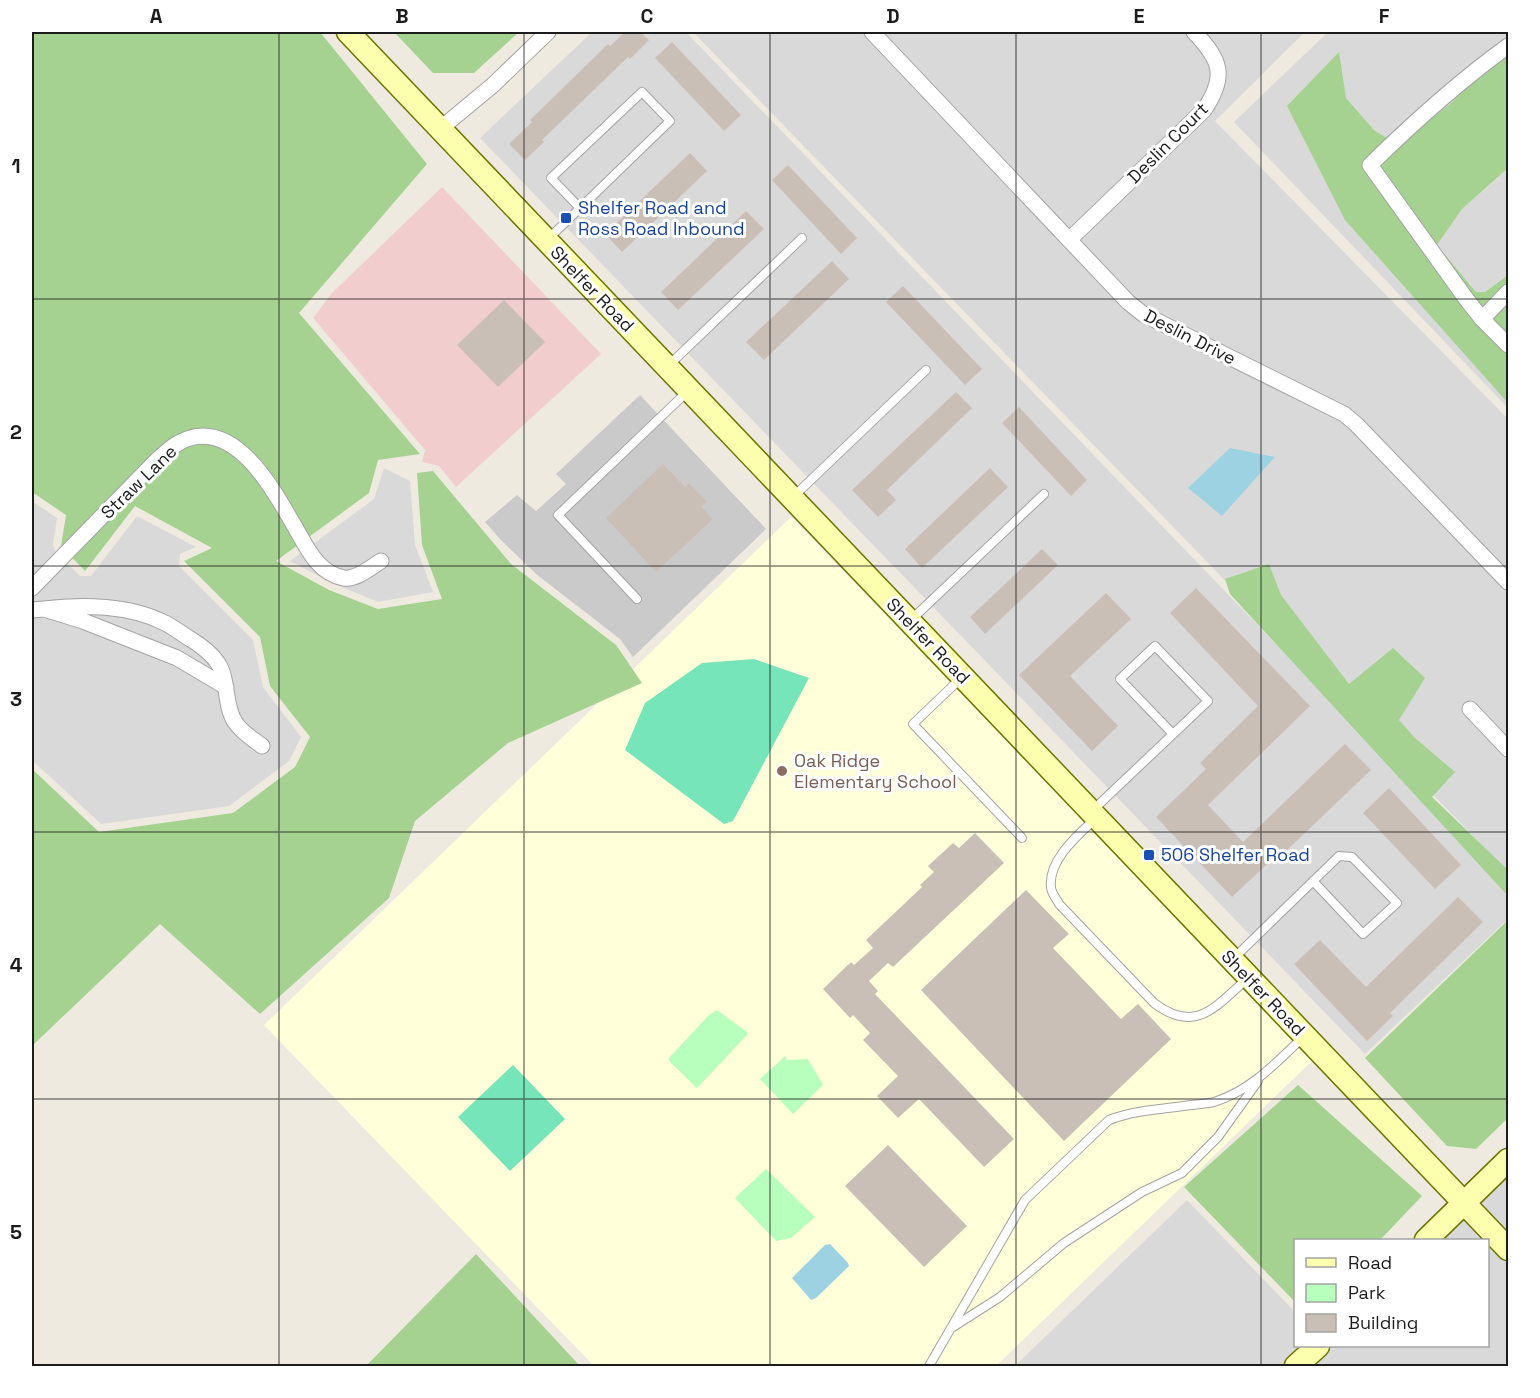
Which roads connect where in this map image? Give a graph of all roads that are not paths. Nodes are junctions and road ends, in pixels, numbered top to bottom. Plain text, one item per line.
1 (348, 32) edge
2 (548, 32) edge
3 (872, 32) edge
4 (1194, 32) edge
5 (1509, 46) edge
6 (440, 129) junction
7 (580, 208) junction
8 (802, 238) dead end
9 (1069, 240) junction
10 (546, 241) junction
11 (1509, 292) edge
12 (1482, 319) junction
13 (1509, 345) edge
14 (667, 367) junction
15 (926, 370) dead end
16 (689, 390) junction
17 (1044, 494) dead end
18 (792, 498) junction
19 (381, 561) dead end
20 (1509, 582) edge
21 (32, 588) edge
22 (637, 599) dead end
23 (38, 609) edge
24 (909, 622) junction
25 (962, 677) junction
26 (226, 687) junction
27 (1470, 709) dead end
28 (1173, 734) junction
29 (262, 746) dead end
30 (1509, 748) edge
31 (1093, 815) junction
32 (1022, 838) dead end
33 (1313, 881) junction
34 (1231, 960) junction
35 (1248, 978) junction
36 (1304, 1036) junction
37 (1265, 1072) junction
38 (1509, 1160) edge
39 (1465, 1203) junction
40 (1427, 1239) edge
41 (1509, 1249) edge
42 (952, 1327) junction
43 (1316, 1347) edge
44 (930, 1366) edge
45 (1296, 1366) edge

1 - 6 street, Shelfer Road
2 - 6 street
3 - 9 street, Deslin Drive
4 - 9 street, Deslin Court
5 - 12 street
6 - 10 street, Shelfer Road
7 - 7 lane
7 - 10 lane
8 - 14 lane
9 - 20 street, Deslin Drive
10 - 14 street, Shelfer Road
11 - 12 street
12 - 13 street
14 - 16 street, Shelfer Road
15 - 18 lane
16 - 18 street, Shelfer Road
16 - 22 lane
17 - 24 lane
18 - 24 street, Shelfer Road
19 - 21 street, Straw Lane
23 - 26 street
23 - 26 street
24 - 25 street, Shelfer Road
25 - 31 street, Shelfer Road
25 - 32 lane
26 - 29 street
27 - 30 street
28 - 28 lane
28 - 31 lane
31 - 34 street, Shelfer Road
31 - 35 lane
33 - 33 lane
33 - 34 lane
34 - 35 street, Shelfer Road
35 - 36 street, Shelfer Road
36 - 37 lane
36 - 39 street, Shelfer Road
37 - 42 lane
37 - 42 lane
38 - 39 street
39 - 40 street
39 - 41 street, Shelfer Road
42 - 44 lane
43 - 45 street

